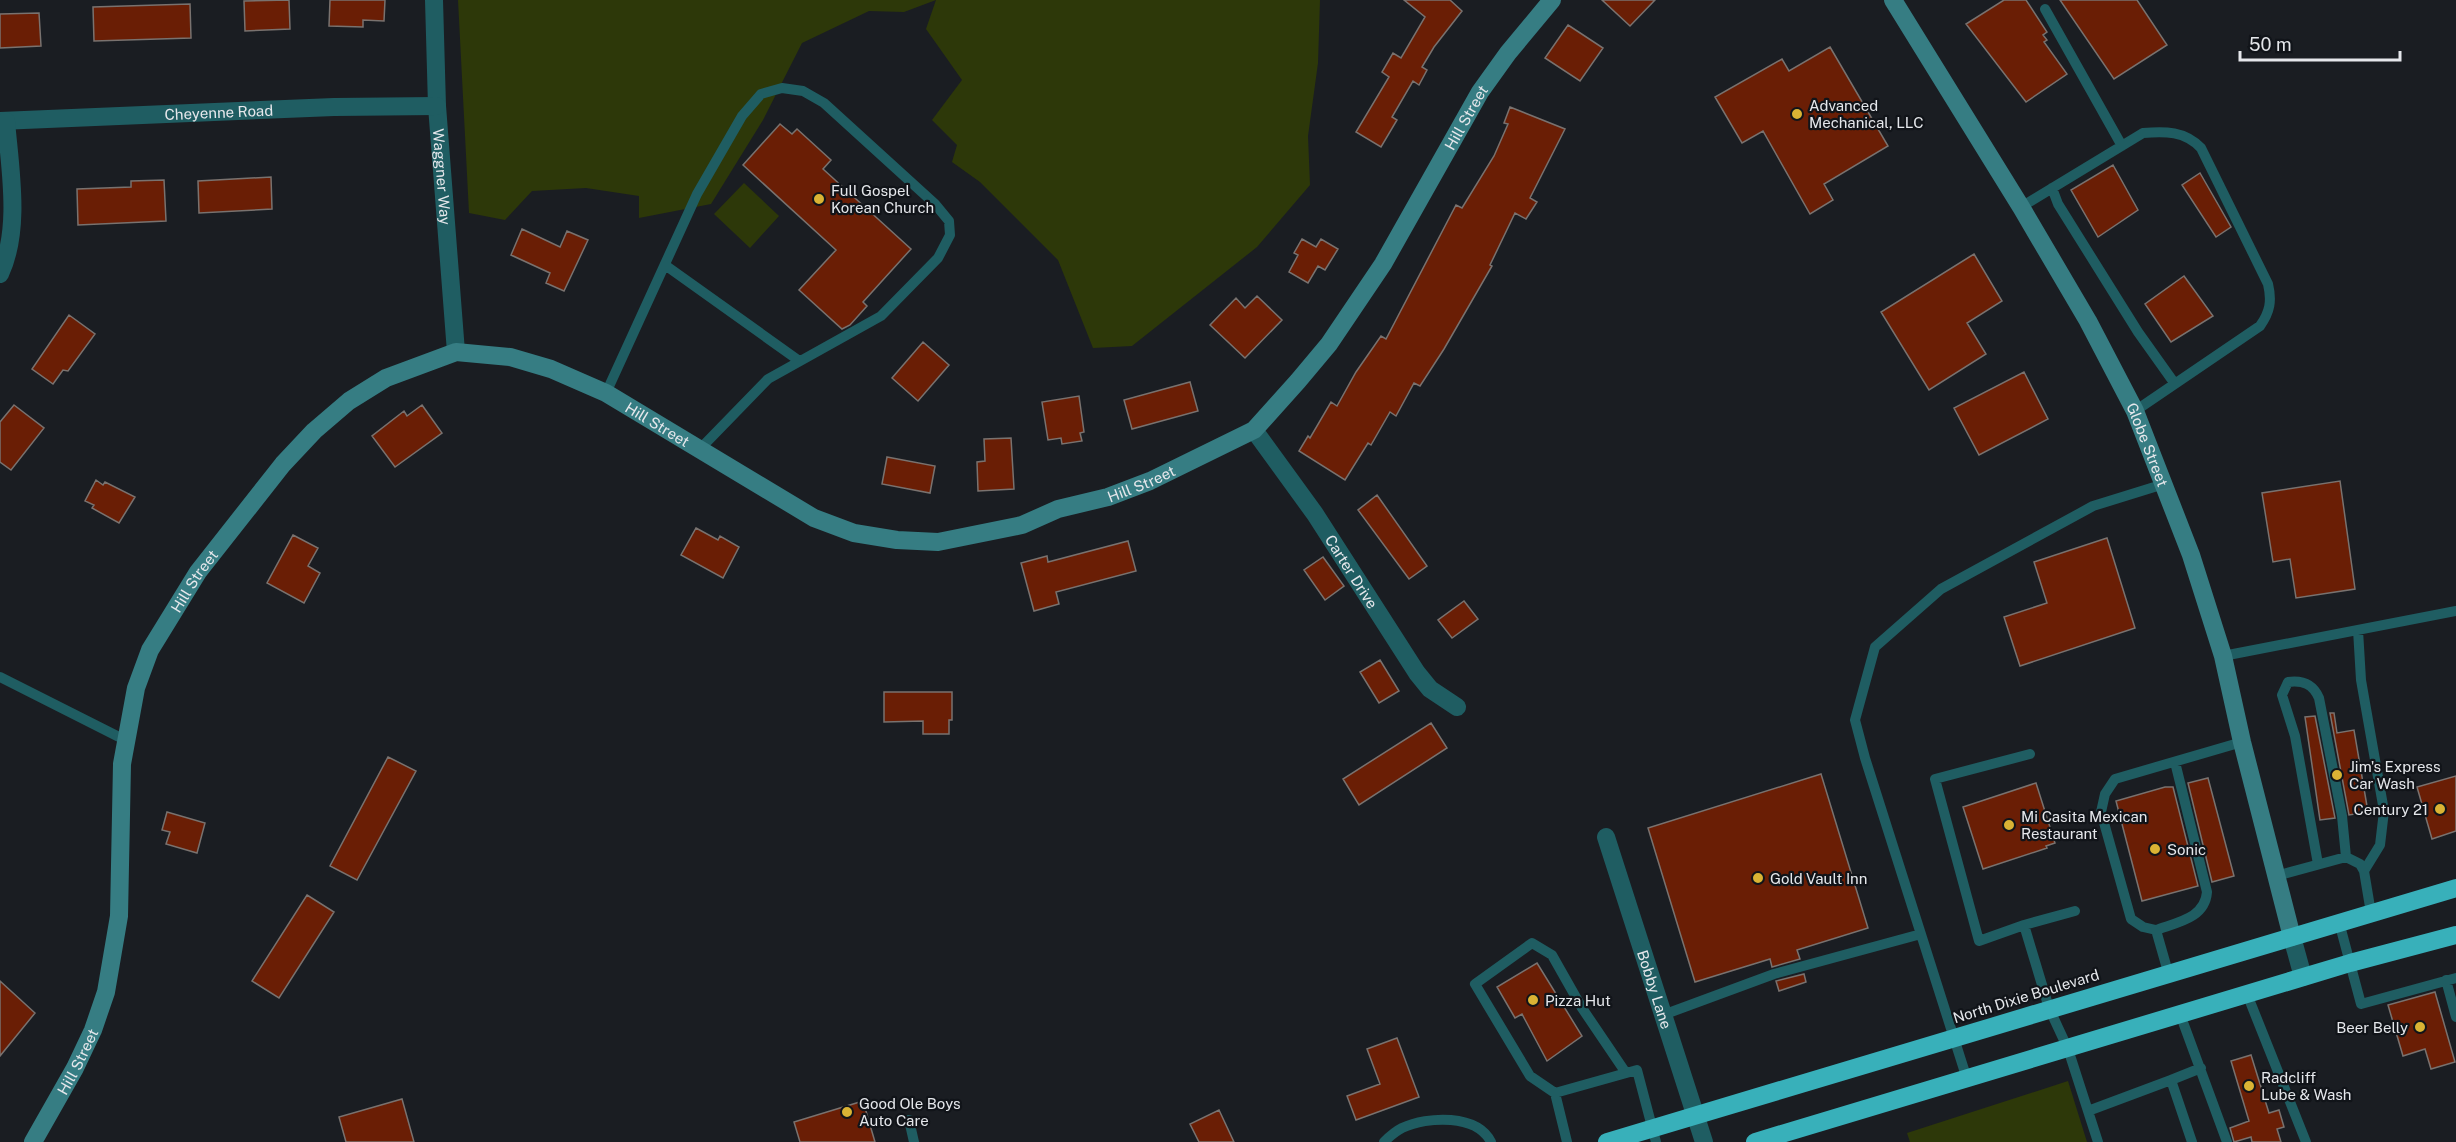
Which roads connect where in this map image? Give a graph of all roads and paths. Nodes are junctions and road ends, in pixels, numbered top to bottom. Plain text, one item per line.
1 (434, 0) edge
2 (1552, 0) edge
3 (1893, 0) edge
4 (2045, 9) dead end
5 (437, 106) junction
6 (3, 121) edge
7 (2122, 146) junction
8 (2052, 188) junction
9 (2021, 207) junction
10 (665, 265) junction
11 (0, 274) edge
12 (456, 352) junction
13 (798, 360) junction
14 (2175, 384) junction
15 (606, 393) junction
16 (2135, 411) junction
17 (1254, 430) junction
18 (699, 450) junction
19 (2164, 484) junction
20 (2456, 611) edge
21 (2358, 630) junction
22 (2223, 656) junction
23 (0, 677) edge
24 (1457, 707) dead end
25 (125, 740) junction
26 (2242, 742) junction
27 (2030, 753) dead end
28 (2175, 762) junction
29 (1606, 837) dead end
30 (2346, 857) junction
31 (2318, 864) junction
32 (2364, 871) junction
33 (2276, 876) junction
34 (2456, 888) edge
35 (2075, 911) dead end
36 (2372, 913) junction
37 (2339, 922) junction
38 (2024, 925) junction
39 (2156, 930) junction
40 (1921, 934) junction
41 (2456, 934) edge
42 (2292, 937) junction
43 (2350, 963) junction
44 (2168, 972) junction
45 (2303, 977) junction
46 (2451, 979) edge
47 (2247, 994) junction
48 (2049, 1008) junction
49 (2180, 1014) junction
50 (1663, 1015) junction
51 (2456, 1017) edge
52 (1955, 1036) junction
53 (2068, 1049) junction
54 (2201, 1068) junction
55 (1626, 1073) junction
56 (1967, 1079) junction
57 (2171, 1080) junction
58 (1555, 1093) junction
59 (2088, 1111) junction
60 (1696, 1115) junction
61 (909, 1120) dead end
62 (1655, 1135) edge
63 (33, 1142) edge
64 (914, 1142) edge
65 (1384, 1142) edge
66 (1491, 1142) edge
67 (1567, 1142) edge
68 (1607, 1142) edge
69 (1704, 1142) edge
70 (1755, 1142) edge
71 (2098, 1142) edge
72 (2192, 1142) edge
73 (2227, 1142) edge
74 (2306, 1142) edge

1 - 5 street, Waggner Way
2 - 17 street, Hill Street
3 - 9 street, Globe Street
4 - 7 lane
5 - 6 street, Cheyenne Road
5 - 12 street, Waggner Way
6 - 11 street
7 - 8 lane
7 - 14 lane
8 - 9 lane
8 - 14 lane
9 - 16 street, Globe Street
10 - 13 lane
10 - 13 lane
10 - 15 lane
12 - 15 street, Hill Street
12 - 25 street, Hill Street
13 - 18 lane
14 - 16 lane
15 - 18 street, Hill Street
16 - 19 street, Globe Street
17 - 18 street, Hill Street
17 - 24 street, Carter Drive
19 - 22 street, Globe Street
19 - 40 lane
20 - 21 lane
21 - 22 lane
21 - 32 lane
22 - 26 street, Globe Street
23 - 25 lane
25 - 63 street, Hill Street
26 - 28 lane
26 - 33 street, Globe Street
27 - 38 lane
28 - 39 lane
28 - 39 lane
29 - 50 street, Bobby Lane
30 - 31 lane
30 - 31 lane
30 - 32 lane
31 - 33 lane
32 - 36 lane
33 - 42 street, Globe Street
34 - 36 highway, North Dixie Boulevard
35 - 38 lane
36 - 37 highway, North Dixie Boulevard
37 - 42 highway, North Dixie Boulevard
37 - 43 lane
38 - 48 lane
39 - 44 lane
40 - 50 lane
40 - 52 lane
41 - 43 highway
42 - 44 highway, North Dixie Boulevard
42 - 45 street
43 - 45 highway
43 - 46 lane
44 - 48 highway, North Dixie Boulevard
45 - 47 highway
46 - 51 lane
47 - 49 highway
47 - 74 lane
48 - 52 highway, North Dixie Boulevard
48 - 53 lane
49 - 53 highway
49 - 54 lane
50 - 60 street, Bobby Lane
52 - 56 lane
52 - 60 highway, North Dixie Boulevard
53 - 56 highway
53 - 59 lane
54 - 57 lane
54 - 73 lane
55 - 58 lane
55 - 58 lane
55 - 62 lane
56 - 70 highway
57 - 59 lane
57 - 72 lane
58 - 67 lane
59 - 71 lane
60 - 62 highway, North Dixie Boulevard
60 - 69 street, Bobby Lane
61 - 64 lane
62 - 68 highway, North Dixie Boulevard
65 - 66 lane

